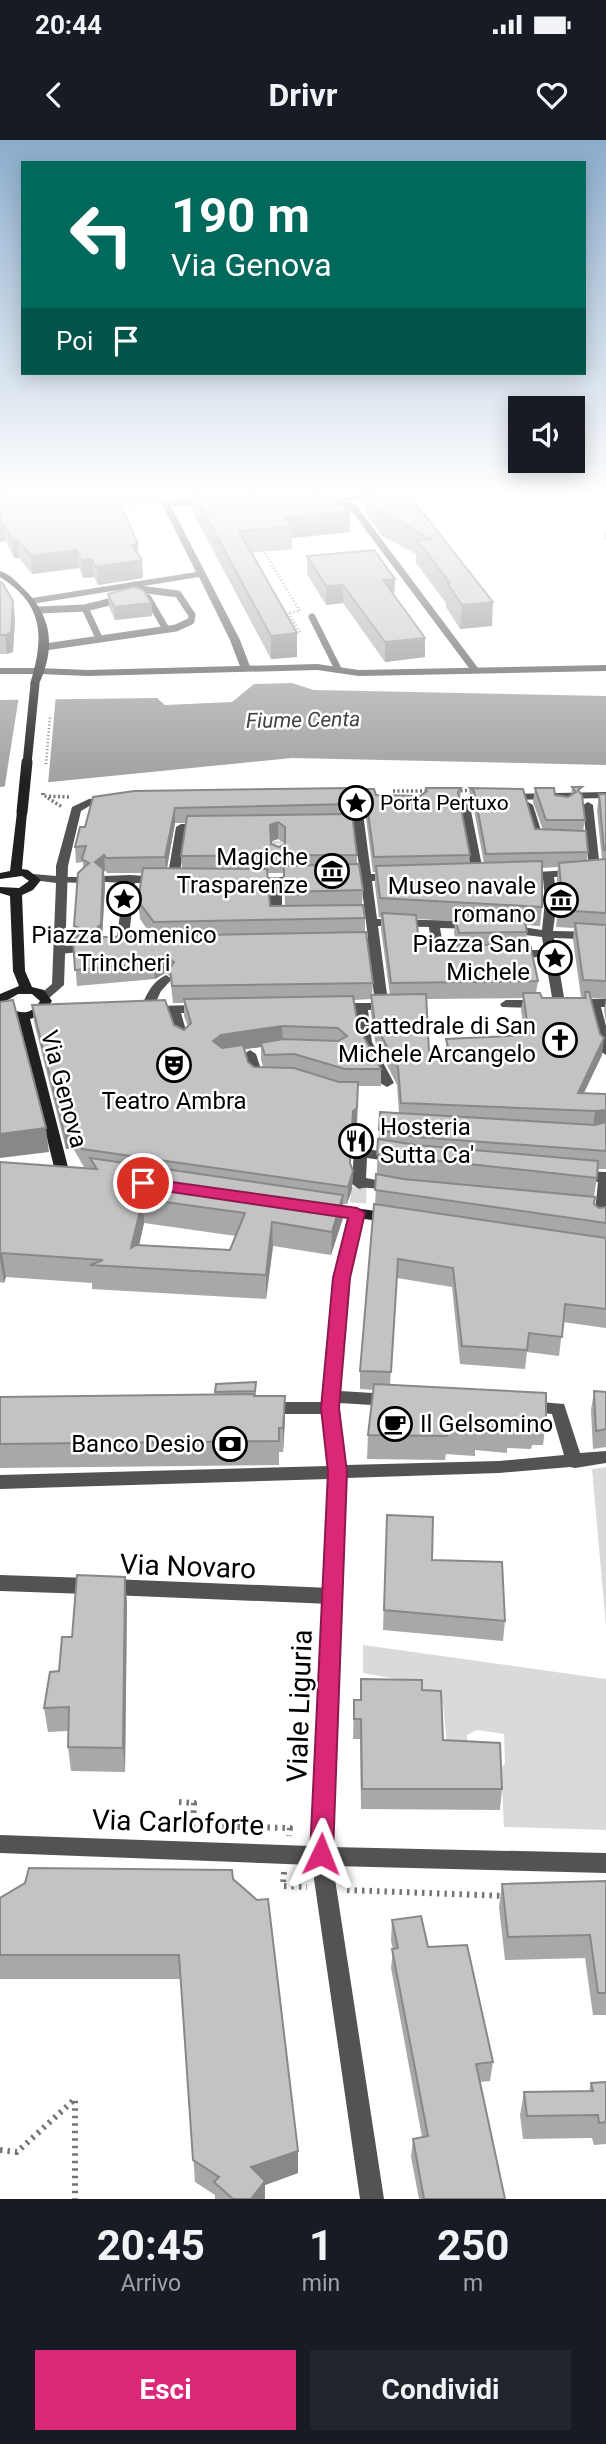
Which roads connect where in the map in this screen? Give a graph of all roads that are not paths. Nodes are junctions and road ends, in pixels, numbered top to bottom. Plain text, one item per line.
1 (21, 590) edge
2 (137, 590) junction
3 (210, 590) edge
4 (415, 590) edge
5 (32, 601) junction
6 (85, 608) junction
7 (39, 610) junction
8 (312, 617) dead end
9 (166, 629) junction
10 (99, 638) junction
11 (45, 647) junction
12 (606, 668) edge
13 (246, 669) junction
14 (338, 669) junction
15 (475, 670) junction
16 (0, 671) edge
17 (39, 671) junction
18 (606, 795) edge
19 (488, 797) edge
20 (450, 798) edge
21 (316, 799) edge
22 (123, 801) edge
23 (358, 802) junction
24 (380, 805) edge
25 (606, 805) edge
26 (528, 806) edge
27 (318, 825) edge
28 (359, 825) junction
29 (222, 827) edge
30 (564, 840) edge
31 (577, 840) edge
32 (590, 840) junction
33 (16, 872) junction
34 (601, 872) edge
35 (548, 874) junction
36 (513, 875) edge
37 (0, 876) edge
38 (478, 876) edge
39 (364, 877) junction
40 (402, 877) edge
41 (130, 878) junction
42 (325, 878) edge
43 (105, 879) edge
44 (278, 879) junction
45 (312, 879) edge
46 (34, 880) junction
47 (62, 880) junction
48 (82, 880) edge
49 (239, 881) edge
50 (0, 890) edge
51 (16, 892) junction
52 (357, 917) edge
53 (289, 919) edge
54 (371, 919) junction
55 (434, 924) junction
56 (547, 934) junction
57 (606, 936) edge
58 (333, 942) edge
59 (374, 942) junction
60 (107, 946) edge
61 (75, 949) edge
62 (60, 950) junction
63 (550, 953) junction
64 (499, 954) edge
65 (448, 956) edge
66 (166, 979) dead end
67 (27, 990) junction
68 (44, 996) junction
69 (0, 1001) edge
70 (559, 1003) junction
71 (600, 1003) edge
72 (506, 1004) dead end
73 (361, 1006) junction
74 (382, 1006) junction
75 (406, 1006) edge
76 (321, 1007) edge
77 (0, 1008) edge
78 (173, 1009) junction
79 (213, 1009) edge
80 (60, 1011) edge
81 (38, 1012) junction
82 (23, 1016) junction
83 (183, 1041) edge
84 (606, 1051) edge
85 (250, 1054) dead end
86 (282, 1079) edge
87 (387, 1083) dead end
88 (362, 1129) dead end
89 (361, 1152) junction
90 (415, 1162) edge
91 (89, 1175) edge
92 (564, 1175) edge
93 (606, 1177) edge
94 (402, 1189) edge
95 (307, 1206) edge
96 (357, 1208) junction
97 (600, 1214) edge
98 (411, 1221) edge
99 (411, 1401) edge
100 (331, 1402) junction
101 (505, 1405) edge
102 (248, 1409) edge
103 (606, 1457) edge
104 (575, 1462) junction
105 (338, 1472) junction
106 (0, 1482) edge
107 (0, 1583) edge
108 (331, 1596) junction
109 (0, 1843) edge
110 (321, 1854) junction
111 (606, 1863) edge
112 (372, 2199) edge

1 - 5 main road
2 - 5 street
2 - 6 lane
2 - 9 lane
2 - 9 lane
3 - 13 street
4 - 15 street
5 - 7 main road
6 - 7 lane
6 - 10 lane
7 - 11 main road
8 - 14 lane
9 - 10 lane
10 - 11 lane
11 - 17 main road
12 - 15 street
13 - 14 street
13 - 17 street
14 - 15 street
16 - 17 street
17 - 33 main road, bridge
18 - 19 street
20 - 38 street
21 - 23 street
22 - 47 street
23 - 24 street
23 - 28 street
25 - 32 street
26 - 30 street
27 - 28 street
28 - 39 street
29 - 41 street
31 - 32 street
32 - 34 street
33 - 37 main road
33 - 46 main road
34 - 35 street
35 - 36 street
35 - 56 street
39 - 40 street
39 - 42 street
39 - 54 street
41 - 43 street
41 - 60 street
44 - 45 street
44 - 49 street
44 - 53 street
46 - 47 street
46 - 51 main road
47 - 48 street
47 - 62 street
50 - 51 main road
51 - 67 main road
52 - 54 street
54 - 55 street
54 - 59 street
55 - 56 street
55 - 65 street
56 - 57 street
56 - 63 street
58 - 59 street
59 - 74 street
61 - 62 street
62 - 68 street
63 - 64 street
63 - 70 street
66 - 78 street
67 - 68 main road
67 - 69 main road
68 - 81 main road
70 - 71 street
70 - 72 street
71 - 84 street
73 - 74 street
73 - 76 street
73 - 87 street
74 - 75 street
77 - 82 main road
78 - 79 street
78 - 83 street
80 - 81 street
81 - 82 main road
82 - 91 main road, Via Genova
85 - 86 street
88 - 89 street
89 - 90 street
89 - 94 street
92 - 93 street
93 - 97 street
95 - 96 main road
96 - 98 main road
96 - 100 street, Viale Liguria
99 - 100 street
100 - 102 street
100 - 105 street, Viale Liguria
101 - 104 street
103 - 104 street
104 - 105 street
105 - 106 street
105 - 108 street, Viale Liguria
107 - 108 lane, Via Novaro
108 - 110 street, Viale Liguria
109 - 110 street, Via Carloforte
110 - 111 street, Via Carloforte
110 - 112 street, Viale Liguria

